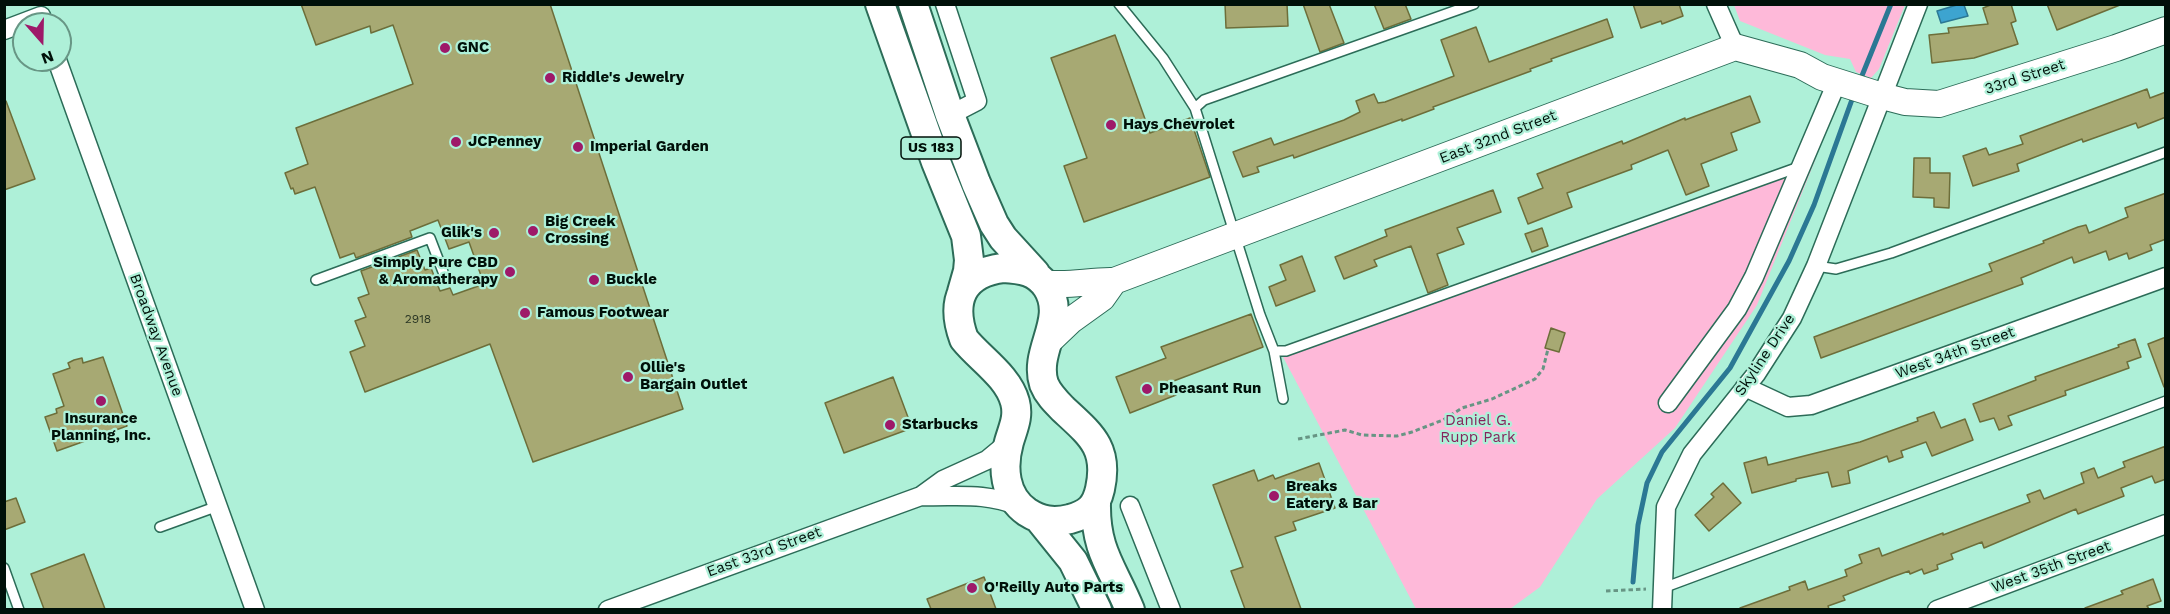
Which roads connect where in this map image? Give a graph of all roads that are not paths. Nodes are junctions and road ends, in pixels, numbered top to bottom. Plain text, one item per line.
1 (880, 4) edge
2 (913, 4) edge
3 (945, 4) edge
4 (1119, 4) edge
5 (1474, 4) edge
6 (1716, 4) edge
7 (1919, 5) edge
8 (2166, 30) edge
9 (1735, 47) junction
10 (61, 72) edge
11 (1837, 82) junction
12 (1882, 96) junction
13 (1195, 108) junction
14 (950, 115) junction
15 (2166, 152) edge
16 (1801, 166) junction
17 (1235, 236) junction
18 (1816, 266) junction
19 (445, 277) dead end
20 (2166, 277) edge
21 (1039, 278) junction
22 (316, 280) dead end
23 (1114, 281) junction
24 (962, 292) junction
25 (1049, 341) junction
26 (1275, 351) junction
27 (1745, 387) junction
28 (1283, 399) dead end
29 (2166, 400) edge
30 (1668, 403) dead end
31 (1010, 441) junction
32 (921, 496) junction
33 (1096, 503) junction
34 (218, 506) junction
35 (1130, 506) dead end
36 (1030, 513) junction
37 (2166, 524) edge
38 (160, 527) dead end
39 (4, 568) edge
40 (1663, 588) junction
41 (641, 604) edge
42 (20, 609) edge
43 (255, 609) edge
44 (608, 609) edge
45 (1097, 609) edge
46 (1130, 609) edge
47 (1171, 609) edge
48 (1662, 609) edge
49 (1937, 609) edge

1 - 24 main road, US 183
2 - 14 main road, US 183
3 - 14 street
4 - 13 lane
5 - 13 lane
6 - 9 street
7 - 12 street, Skyline Drive
8 - 12 street, 33rd Street
9 - 11 street
9 - 17 street, East 32nd Street
10 - 34 street, Broadway Avenue
11 - 12 street
11 - 16 street
12 - 18 street, Skyline Drive
13 - 17 lane
14 - 21 main road, US 183
15 - 18 lane
16 - 26 lane
16 - 30 street
17 - 23 street, East 32nd Street
17 - 26 lane
18 - 27 street, Skyline Drive
19 - 22 lane
20 - 27 street, West 34th Street
21 - 23 street, East 32nd Street
21 - 24 main road
21 - 25 main road
23 - 25 street, East 32nd Street
24 - 31 main road
25 - 33 main road
26 - 28 lane
27 - 40 street, Skyline Drive
29 - 40 lane
31 - 32 street, East 33rd Street
31 - 36 main road
32 - 36 street, East 33rd Street
32 - 41 street, East 33rd Street
33 - 36 main road
33 - 46 main road
34 - 38 lane
34 - 43 street, Broadway Avenue
35 - 47 street
36 - 45 main road
37 - 49 street, West 35th Street
39 - 42 lane
40 - 48 street, Skyline Drive
41 - 44 street, East 33rd Street

